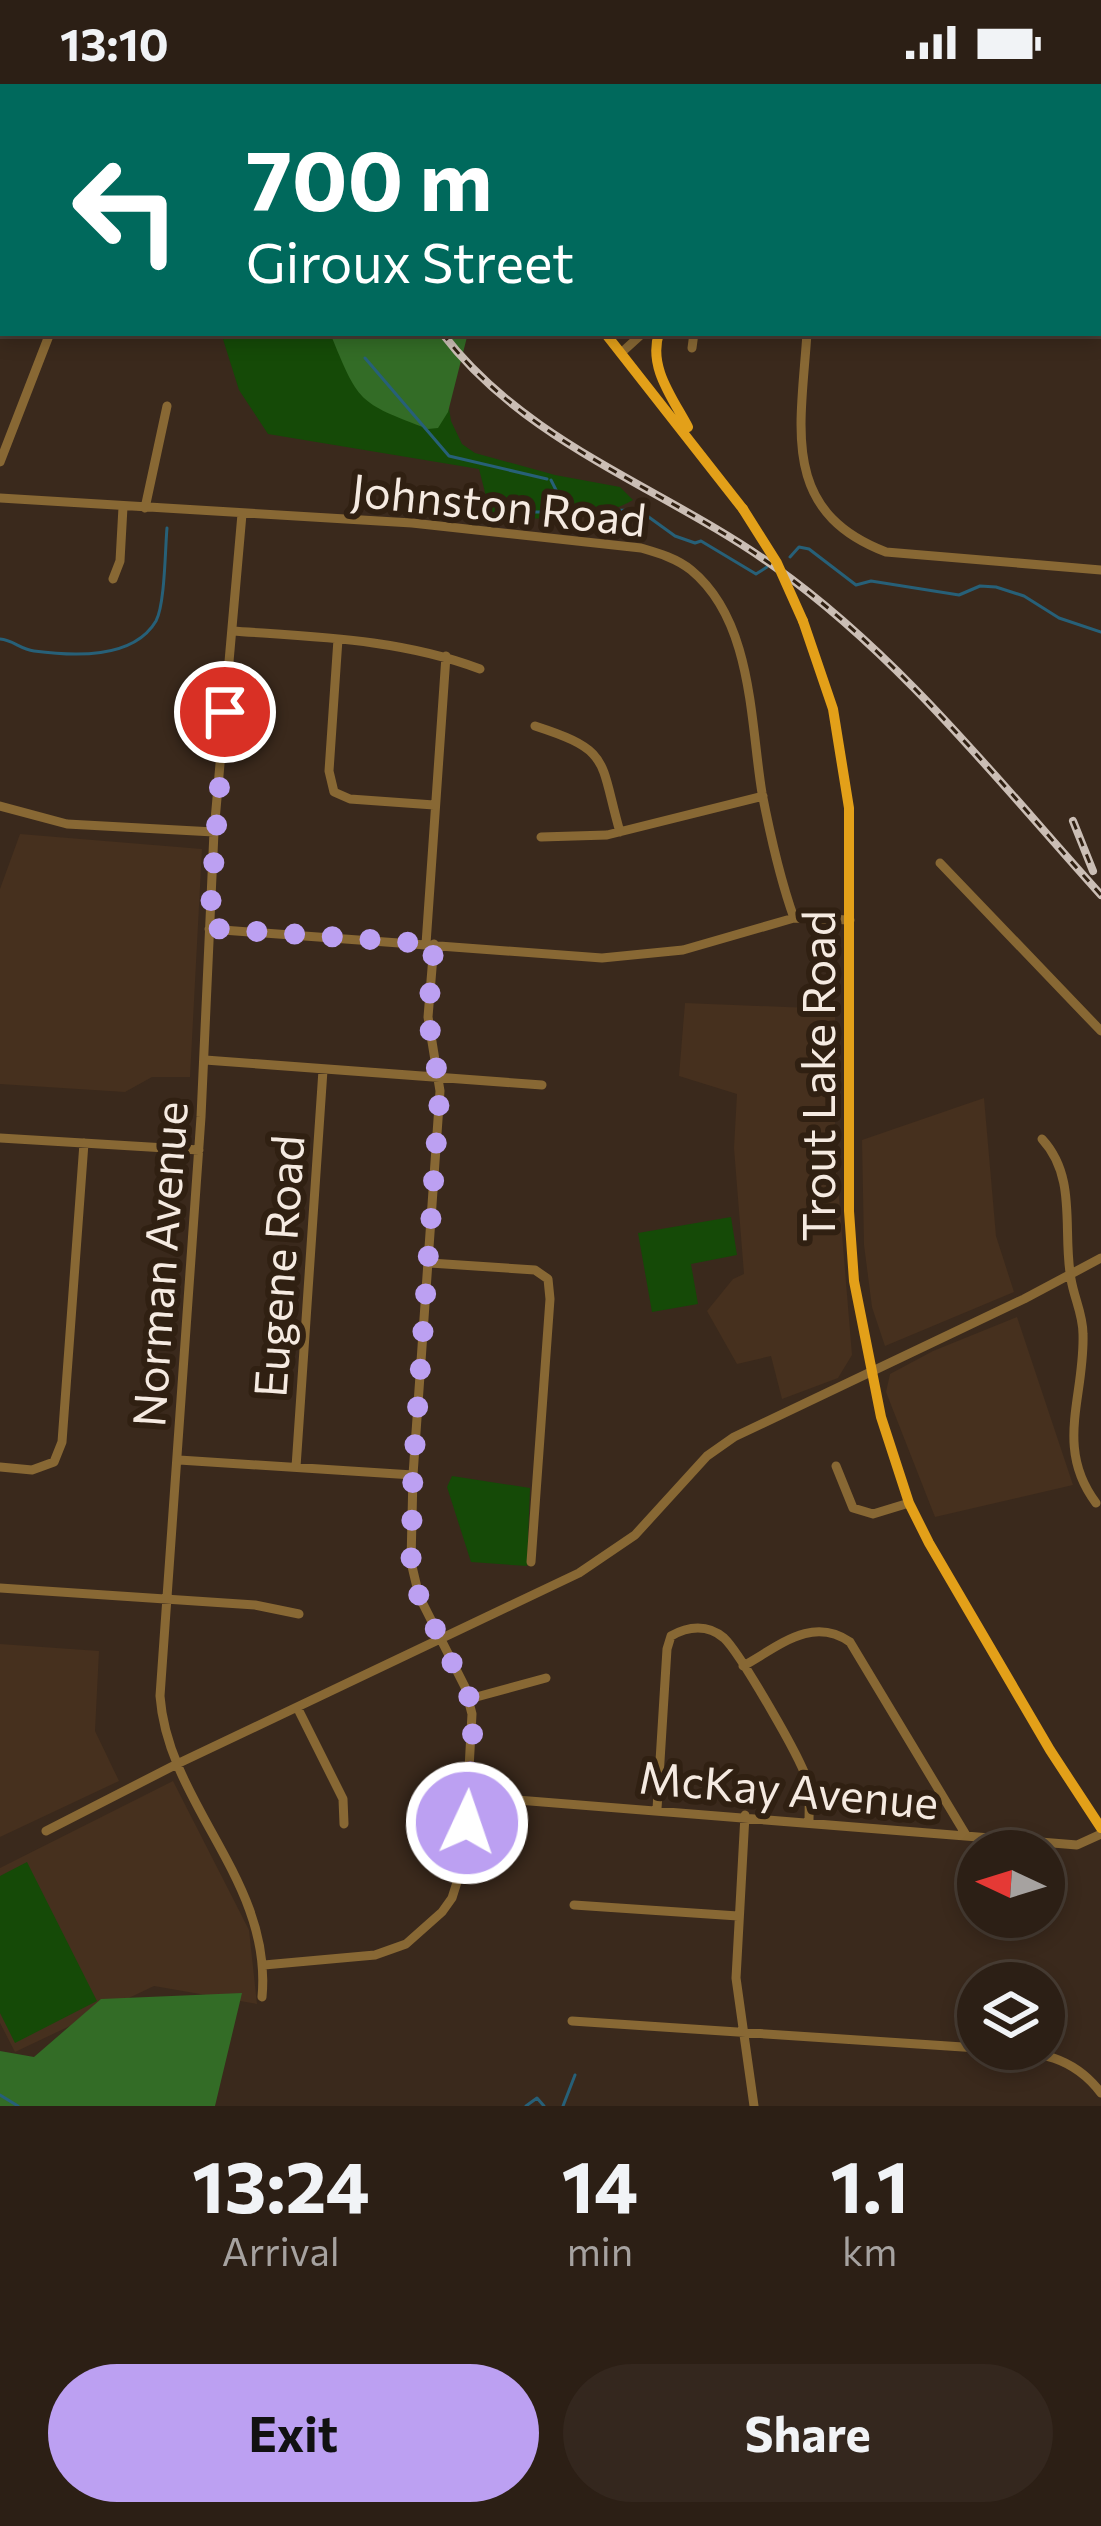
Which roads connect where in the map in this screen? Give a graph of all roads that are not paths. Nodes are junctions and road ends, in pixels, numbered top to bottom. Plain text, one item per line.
1 (49, 336) edge
2 (608, 336) edge
3 (640, 336) edge
4 (658, 336) edge
5 (694, 336) edge
6 (807, 336) edge
7 (692, 347) dead end
8 (621, 352) junction
9 (167, 406) dead end
10 (700, 451) junction
11 (0, 462) edge
12 (0, 498) edge
13 (123, 507) junction
14 (145, 508) junction
15 (242, 514) junction
16 (1101, 570) edge
17 (113, 579) dead end
18 (232, 631) junction
19 (338, 639) junction
20 (446, 656) junction
21 (480, 669) dead end
22 (535, 726) dead end
23 (763, 796) junction
24 (434, 805) junction
25 (0, 806) edge
26 (214, 832) junction
27 (620, 832) junction
28 (541, 837) dead end
29 (940, 863) dead end
30 (794, 917) junction
31 (850, 920) junction
32 (209, 928) junction
33 (430, 944) junction
34 (1101, 1031) edge
35 (205, 1060) junction
36 (323, 1070) junction
37 (438, 1077) junction
38 (542, 1085) dead end
39 (0, 1138) edge
40 (1042, 1139) dead end
41 (84, 1143) junction
42 (199, 1150) junction
43 (1101, 1258) edge
44 (430, 1263) junction
45 (1070, 1275) junction
46 (871, 1371) junction
47 (178, 1460) junction
48 (836, 1466) dead end
49 (0, 1467) edge
50 (296, 1467) junction
51 (413, 1475) junction
52 (910, 1503) junction
53 (1096, 1503) dead end
54 (531, 1562) dead end
55 (0, 1588) edge
56 (165, 1599) junction
57 (298, 1614) dead end
58 (441, 1641) junction
59 (742, 1666) junction
60 (545, 1678) dead end
61 (470, 1699) junction
62 (297, 1707) junction
63 (177, 1764) junction
64 (469, 1796) junction
65 (658, 1809) junction
66 (745, 1816) junction
67 (808, 1822) junction
68 (344, 1824) dead end
69 (963, 1830) edge
70 (46, 1831) dead end
71 (1101, 1831) edge
72 (957, 1834) edge
73 (1065, 1844) edge
74 (574, 1905) dead end
75 (738, 1916) junction
76 (265, 1965) junction
77 (262, 1997) dead end
78 (572, 2021) dead end
79 (741, 2032) junction
80 (957, 2047) edge
81 (1065, 2060) edge
82 (1101, 2093) edge
83 (754, 2106) edge

1 - 11 street
2 - 8 main road, Trout Lake Road
3 - 8 street
4 - 10 main road
5 - 7 street
6 - 16 street
8 - 10 main road, Trout Lake Road
9 - 14 street
10 - 31 main road, Trout Lake Road, bridge
12 - 13 street, Johnston Road
13 - 14 street, Johnston Road
13 - 17 street
14 - 15 street, Johnston Road
15 - 18 street, Norman Avenue
15 - 23 street, Johnston Road
18 - 19 street
18 - 26 street, Norman Avenue
19 - 20 street
19 - 24 street
20 - 21 street
20 - 24 street
22 - 27 street
23 - 27 street
23 - 30 street, Johnston Road
24 - 33 street
25 - 26 street
26 - 32 street, Norman Avenue
27 - 28 street
29 - 34 street
30 - 31 street
30 - 33 street
31 - 46 main road, Trout Lake Road
32 - 33 street
32 - 35 street, Norman Avenue
33 - 37 street
35 - 36 street
35 - 42 street, Norman Avenue
36 - 37 street
36 - 50 street, Eugene Road
37 - 38 street
37 - 44 street
39 - 41 street
40 - 45 street
41 - 42 street
41 - 49 street
42 - 47 street, Norman Avenue
43 - 45 street
44 - 51 street
44 - 54 street
45 - 46 street
45 - 53 street
46 - 52 main road, Trout Lake Road
46 - 58 street
47 - 50 street
47 - 56 street, Norman Avenue
48 - 52 street
50 - 51 street
51 - 58 street
52 - 71 main road, Trout Lake Road
55 - 56 street
56 - 57 street
56 - 63 street, Norman Avenue
58 - 61 street
58 - 62 street
59 - 65 street
59 - 67 street
59 - 69 street
60 - 61 street
61 - 64 street
62 - 63 street
62 - 68 street
63 - 70 street
63 - 76 street, Norman Avenue
64 - 65 street, McKay Avenue
64 - 76 street
65 - 66 street, McKay Avenue
66 - 67 street, McKay Avenue
66 - 75 street
67 - 72 street, McKay Avenue
71 - 73 street, McKay Avenue
74 - 75 street
75 - 79 street
76 - 77 street, Norman Avenue
78 - 79 street
79 - 80 street
79 - 83 street
81 - 82 street

